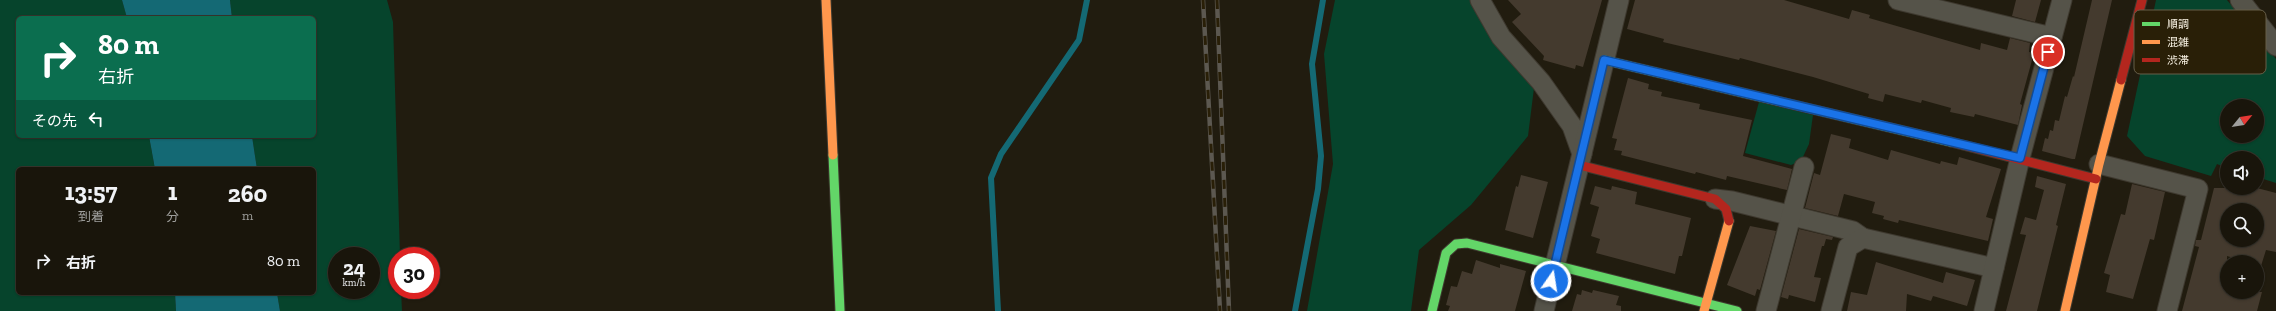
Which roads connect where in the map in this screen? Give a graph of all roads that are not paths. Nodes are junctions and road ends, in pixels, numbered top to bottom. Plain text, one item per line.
1 (826, 0) edge
2 (1480, 0) edge
3 (1619, 0) edge
4 (1898, 0) edge
5 (2062, 0) edge
6 (2142, 0) edge
7 (2240, 0) edge
8 (2139, 10) edge
9 (2248, 10) edge
10 (2134, 31) edge
11 (2266, 33) edge
12 (2052, 37) junction
13 (2276, 46) edge
14 (1604, 60) junction
15 (2020, 158) junction
16 (1580, 159) junction
17 (1804, 167) dead end
18 (2098, 172) junction
19 (1714, 199) junction
20 (1792, 215) junction
21 (1863, 238) junction
22 (1554, 266) junction
23 (1994, 268) junction
24 (1705, 307) edge
25 (840, 311) edge
26 (1432, 311) edge
27 (1544, 311) edge
28 (1737, 311) edge
29 (1766, 311) edge
30 (1831, 311) edge
31 (1984, 311) edge
32 (2065, 311) edge
33 (2168, 311) edge

1 - 25 street
2 - 16 street
3 - 14 street
4 - 12 street
5 - 12 street
6 - 8 street
7 - 9 street
10 - 18 street
11 - 13 street
12 - 15 street
14 - 15 street
14 - 16 street
15 - 18 street
15 - 23 street
16 - 19 street
16 - 22 street
17 - 20 street
18 - 32 street
18 - 33 street
19 - 20 street
19 - 24 street
20 - 21 street
20 - 29 street
21 - 23 street
21 - 30 street
22 - 24 street
22 - 26 street
22 - 27 street
23 - 31 street
24 - 28 street

